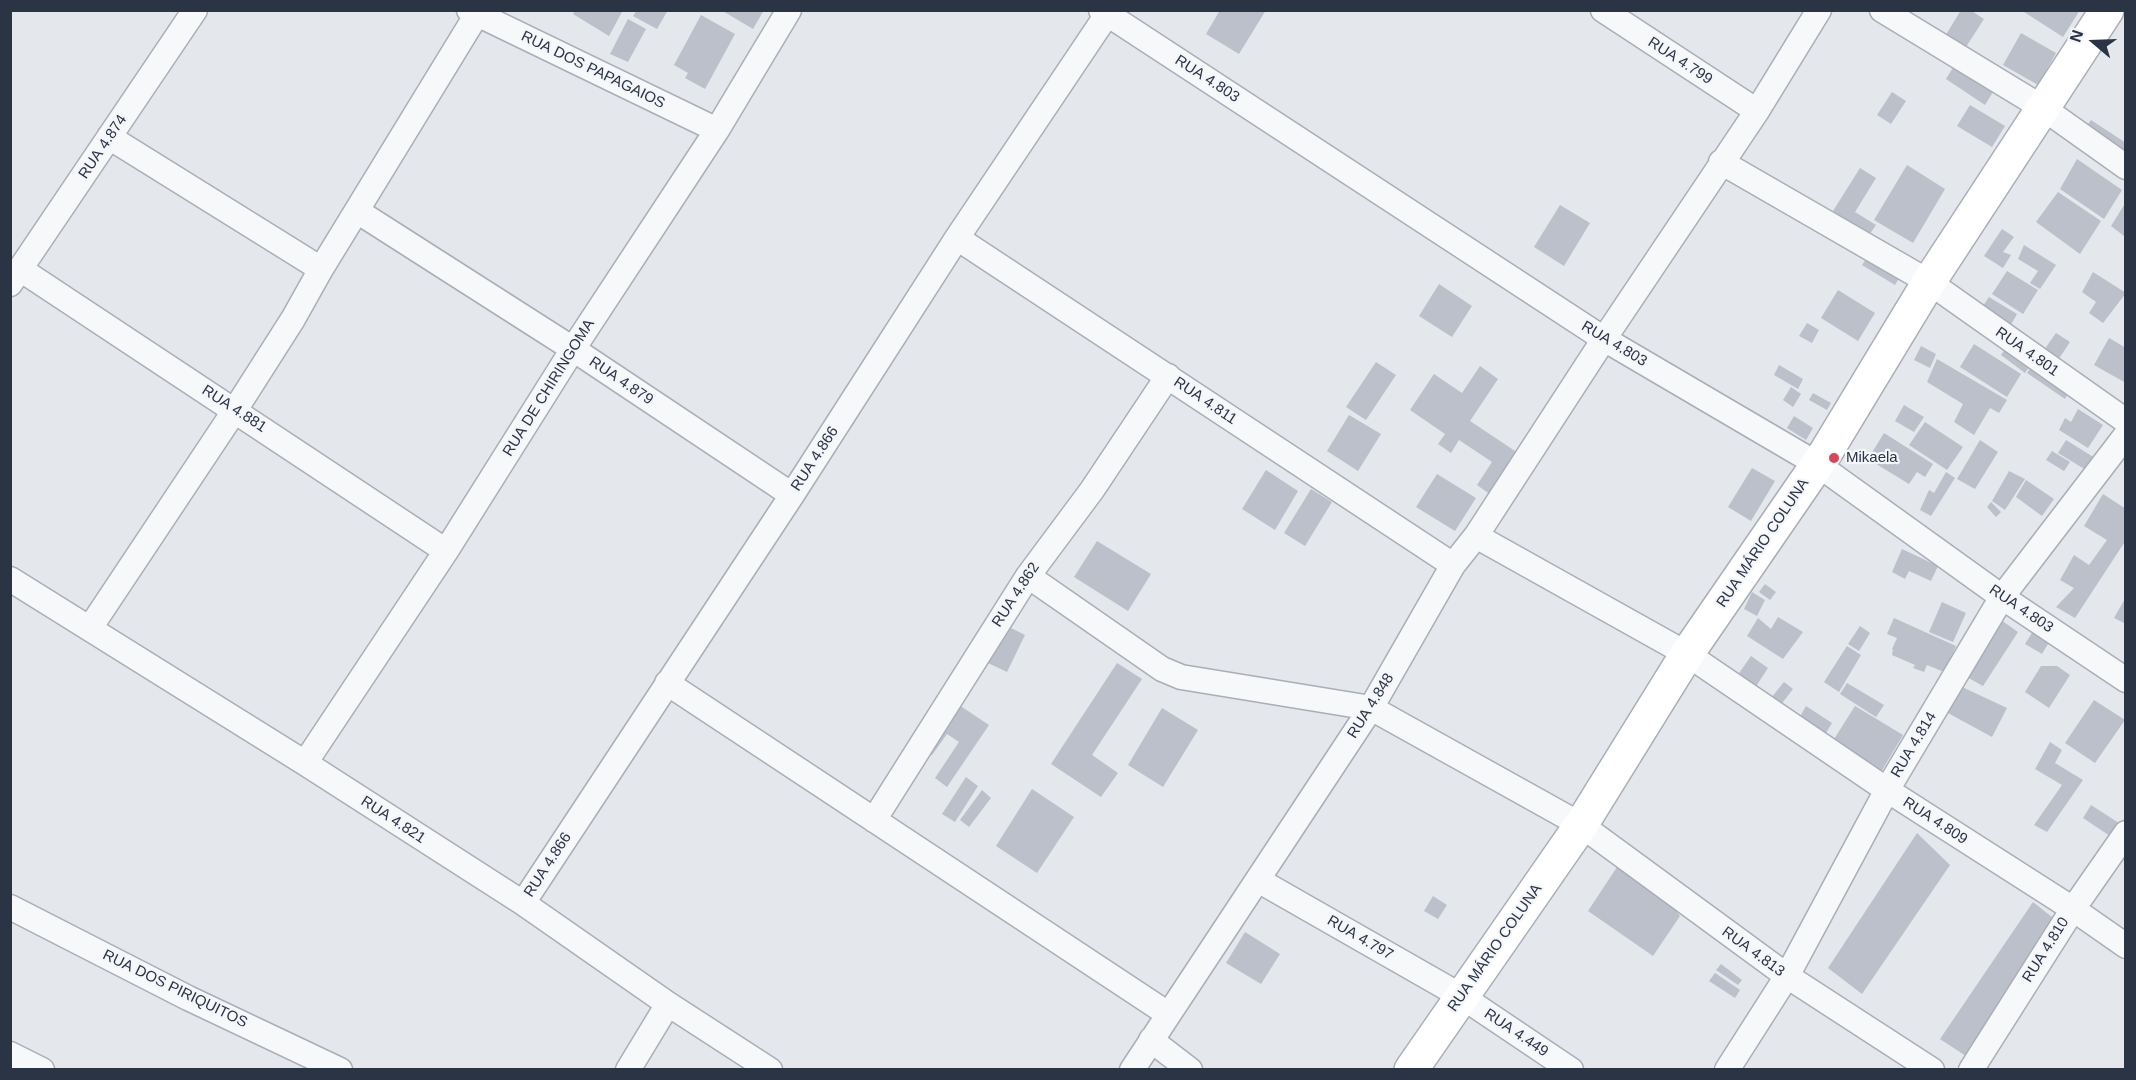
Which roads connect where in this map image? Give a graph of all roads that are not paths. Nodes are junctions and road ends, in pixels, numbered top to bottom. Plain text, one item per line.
1 (195, 10) edge
2 (789, 10) edge
3 (1603, 10) edge
4 (1819, 10) edge
5 (1882, 10) edge
6 (2107, 10) edge
7 (473, 12) edge
8 (1106, 12) edge
9 (2043, 108) junction
10 (1757, 111) junction
11 (717, 130) junction
12 (110, 137) junction
13 (1720, 162) junction
14 (2126, 167) edge
15 (357, 211) junction
16 (957, 238) junction
17 (321, 269) junction
18 (15, 277) edge
19 (1929, 282) junction
20 (1604, 339) junction
21 (573, 349) junction
22 (1168, 376) junction
23 (235, 410) junction
24 (2126, 422) edge
25 (2126, 435) edge
26 (1817, 464) junction
27 (792, 495) junction
28 (1476, 536) junction
29 (446, 551) junction
30 (1453, 565) junction
31 (1028, 576) junction
32 (10, 579) edge
33 (2002, 597) junction
34 (90, 628) junction
35 (1687, 654) junction
36 (2126, 680) edge
37 (667, 683) junction
38 (1371, 708) junction
39 (305, 762) junction
40 (1887, 790) junction
41 (874, 820) junction
42 (1581, 825) junction
43 (2126, 833) edge
44 (1258, 880) junction
45 (523, 903) junction
46 (10, 907) edge
47 (2073, 909) junction
48 (2126, 946) edge
49 (1787, 976) junction
50 (1461, 996) junction
51 (668, 1004) junction
52 (1168, 1014) junction
53 (1151, 1040) junction
54 (10, 1054) edge
55 (42, 1070) edge
56 (340, 1070) edge
57 (628, 1070) edge
58 (770, 1070) edge
59 (1132, 1070) edge
60 (1190, 1070) edge
61 (1411, 1070) edge
62 (1571, 1070) edge
63 (1727, 1070) edge
64 (1932, 1070) edge
65 (1971, 1070) edge

1 - 12 street, RUA 4.874
2 - 11 street, RUA DE CHIRINGOMA
3 - 10 street, RUA 4.799
4 - 10 street, RUA 4.848
5 - 9 street
6 - 9 main road, RUA MÁRIO COLUNA
7 - 11 street, RUA DOS PAPAGAIOS
7 - 15 street
8 - 16 street, RUA 4.866
8 - 20 street, RUA 4.803
9 - 14 street
9 - 19 main road, RUA MÁRIO COLUNA
10 - 13 street, RUA 4.848
11 - 21 street, RUA DE CHIRINGOMA
12 - 17 street
12 - 18 street, RUA 4.874
13 - 19 street, RUA 4.801
13 - 20 street, RUA 4.848
15 - 17 street
15 - 21 street, RUA 4.879
16 - 22 street, RUA 4.811
16 - 27 street, RUA 4.866
17 - 23 street
18 - 23 street, RUA 4.881
19 - 24 street, RUA 4.801
19 - 26 main road, RUA MÁRIO COLUNA
20 - 26 street, RUA 4.803
20 - 28 street, RUA 4.848
21 - 27 street, RUA 4.879
21 - 29 street, RUA DE CHIRINGOMA
22 - 30 street, RUA 4.811
22 - 31 street, RUA 4.862
23 - 29 street, RUA 4.881
23 - 34 street
25 - 33 street, RUA 4.814
26 - 33 street, RUA 4.803
26 - 35 main road, RUA MÁRIO COLUNA
27 - 37 street, RUA 4.866
28 - 30 street, RUA 4.848
28 - 35 street, RUA 4.809
29 - 39 street, RUA DE CHIRINGOMA
30 - 38 street, RUA 4.848
31 - 38 street, RUA 4.813
31 - 41 street, RUA 4.862
32 - 34 street, RUA 4.821
33 - 36 street, RUA 4.803
33 - 40 street, RUA 4.814
34 - 39 street, RUA 4.821
35 - 40 street, RUA 4.809
35 - 42 main road, RUA MÁRIO COLUNA
37 - 41 street
37 - 45 street, RUA 4.866
38 - 42 street, RUA 4.813
38 - 44 street, RUA 4.848
39 - 45 street, RUA 4.821
40 - 47 street, RUA 4.809
40 - 49 street, RUA 4.814
41 - 52 street
42 - 49 street, RUA 4.813
42 - 50 main road, RUA MÁRIO COLUNA
43 - 47 street, RUA 4.810
44 - 50 street, RUA 4.797
44 - 52 street, RUA 4.848
45 - 51 street, RUA 4.821
46 - 56 street, RUA DOS PIRIQUITOS
47 - 48 street, RUA 4.809
47 - 65 street, RUA 4.810
49 - 63 street, RUA 4.814
49 - 64 street, RUA 4.813
50 - 61 main road, RUA MÁRIO COLUNA
50 - 62 street, RUA 4.449
51 - 57 street
51 - 58 street, RUA 4.821
52 - 53 street, RUA 4.848
53 - 59 street, RUA 4.848
53 - 60 street
54 - 55 street

